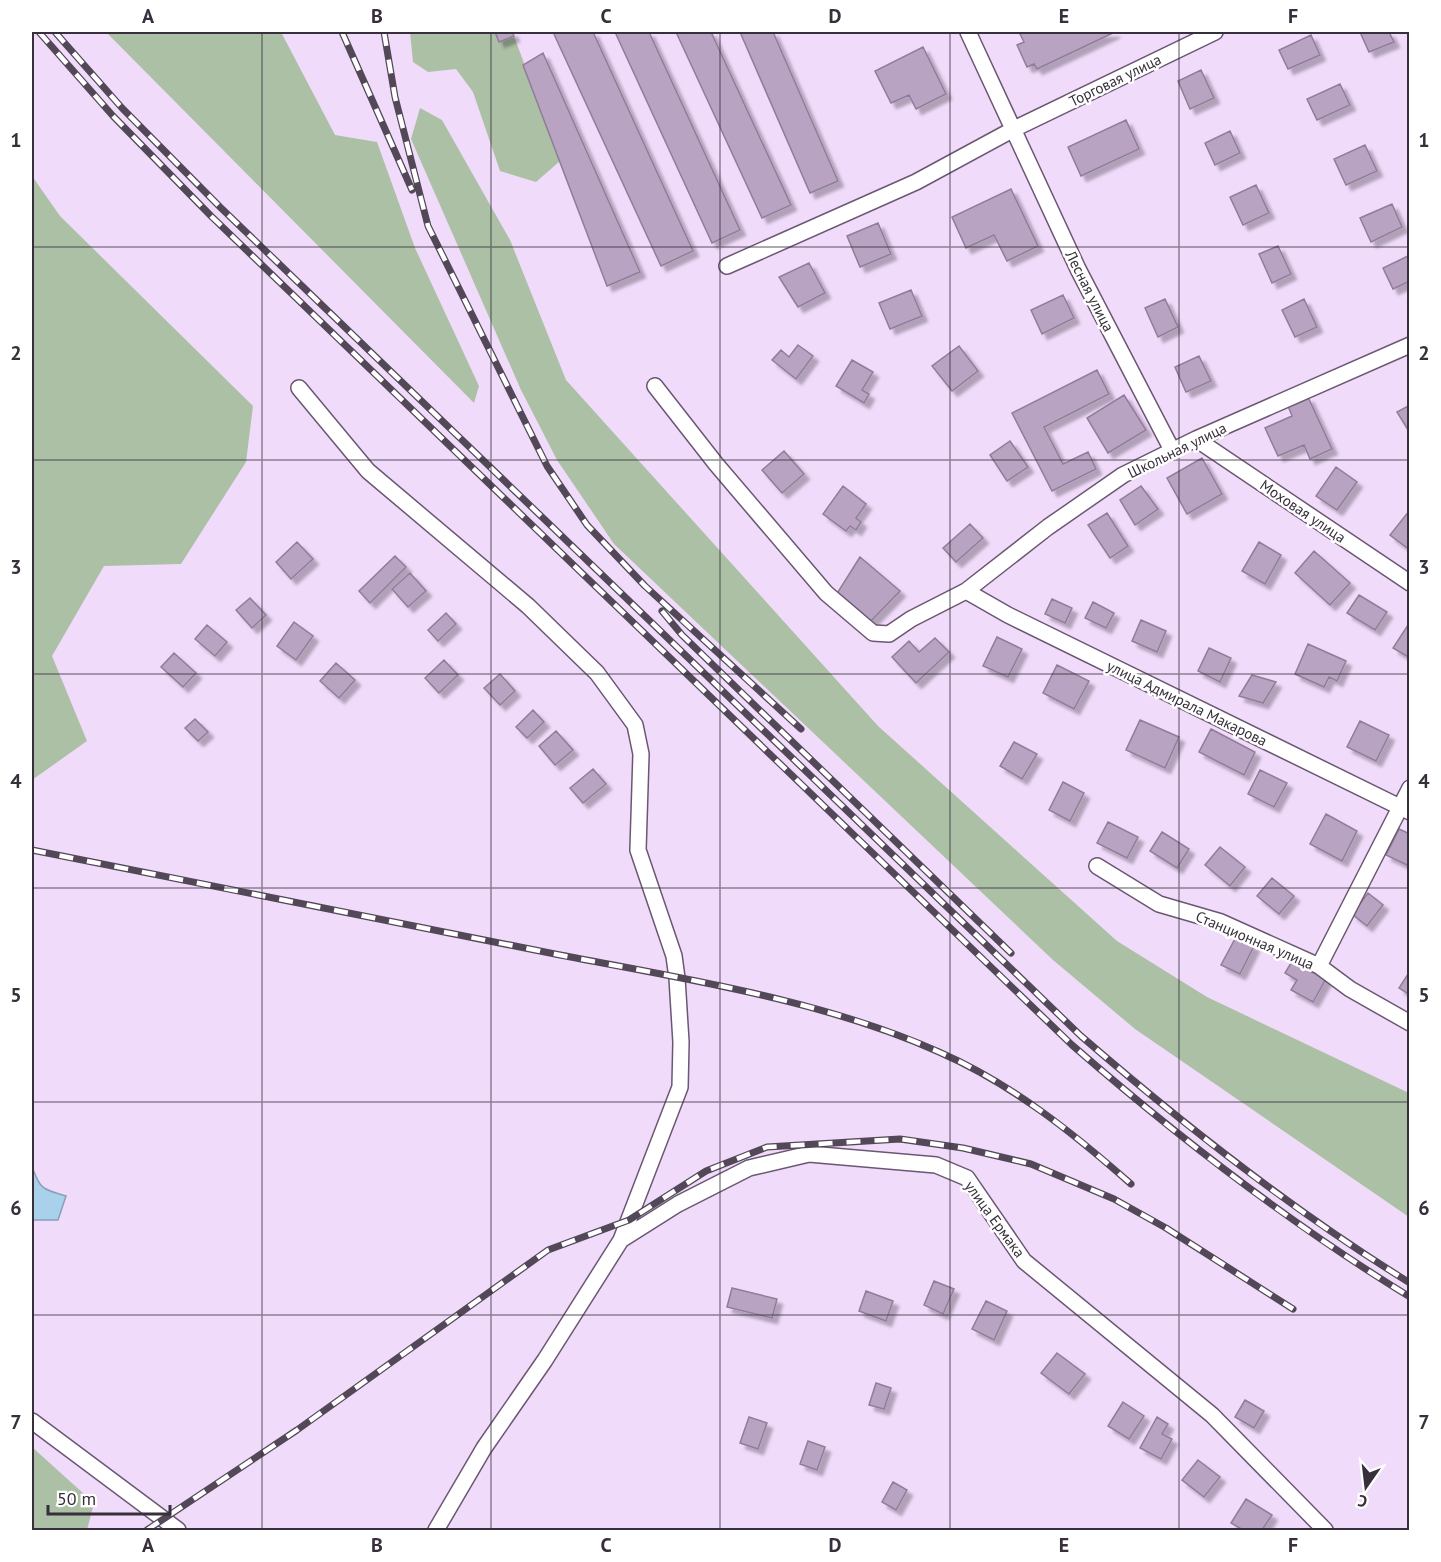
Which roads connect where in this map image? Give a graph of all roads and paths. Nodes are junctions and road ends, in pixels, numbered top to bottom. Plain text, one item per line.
1 (968, 32) edge
2 (1215, 32) edge
3 (1014, 129) junction
4 (727, 266) dead end
5 (1410, 345) edge
6 (656, 386) dead end
7 (299, 388) dead end
8 (1196, 439) junction
9 (1172, 450) junction
10 (1410, 583) edge
11 (966, 591) junction
12 (1410, 788) edge
13 (1404, 810) edge
14 (1097, 866) dead end
15 (1319, 966) junction
16 (1410, 1023) edge
17 (621, 1240) junction
18 (32, 1421) edge
19 (178, 1530) edge
20 (436, 1530) edge
21 (1325, 1530) edge

1 - 3 street, Лесная улица
2 - 3 street, Торговая улица
3 - 4 street, Торговая улица
3 - 9 street, Лесная улица
5 - 8 street, Школьная улица
6 - 11 street, Школьная улица
7 - 17 street
8 - 9 street, Школьная улица
8 - 10 street, Моховая улица
9 - 11 street, Школьная улица
11 - 13 street, улица Адмирала Макарова
12 - 13 street
13 - 15 street
14 - 15 street, Станционная улица
15 - 16 street, Станционная улица
17 - 20 street
17 - 21 street, улица Ермака
18 - 19 street

